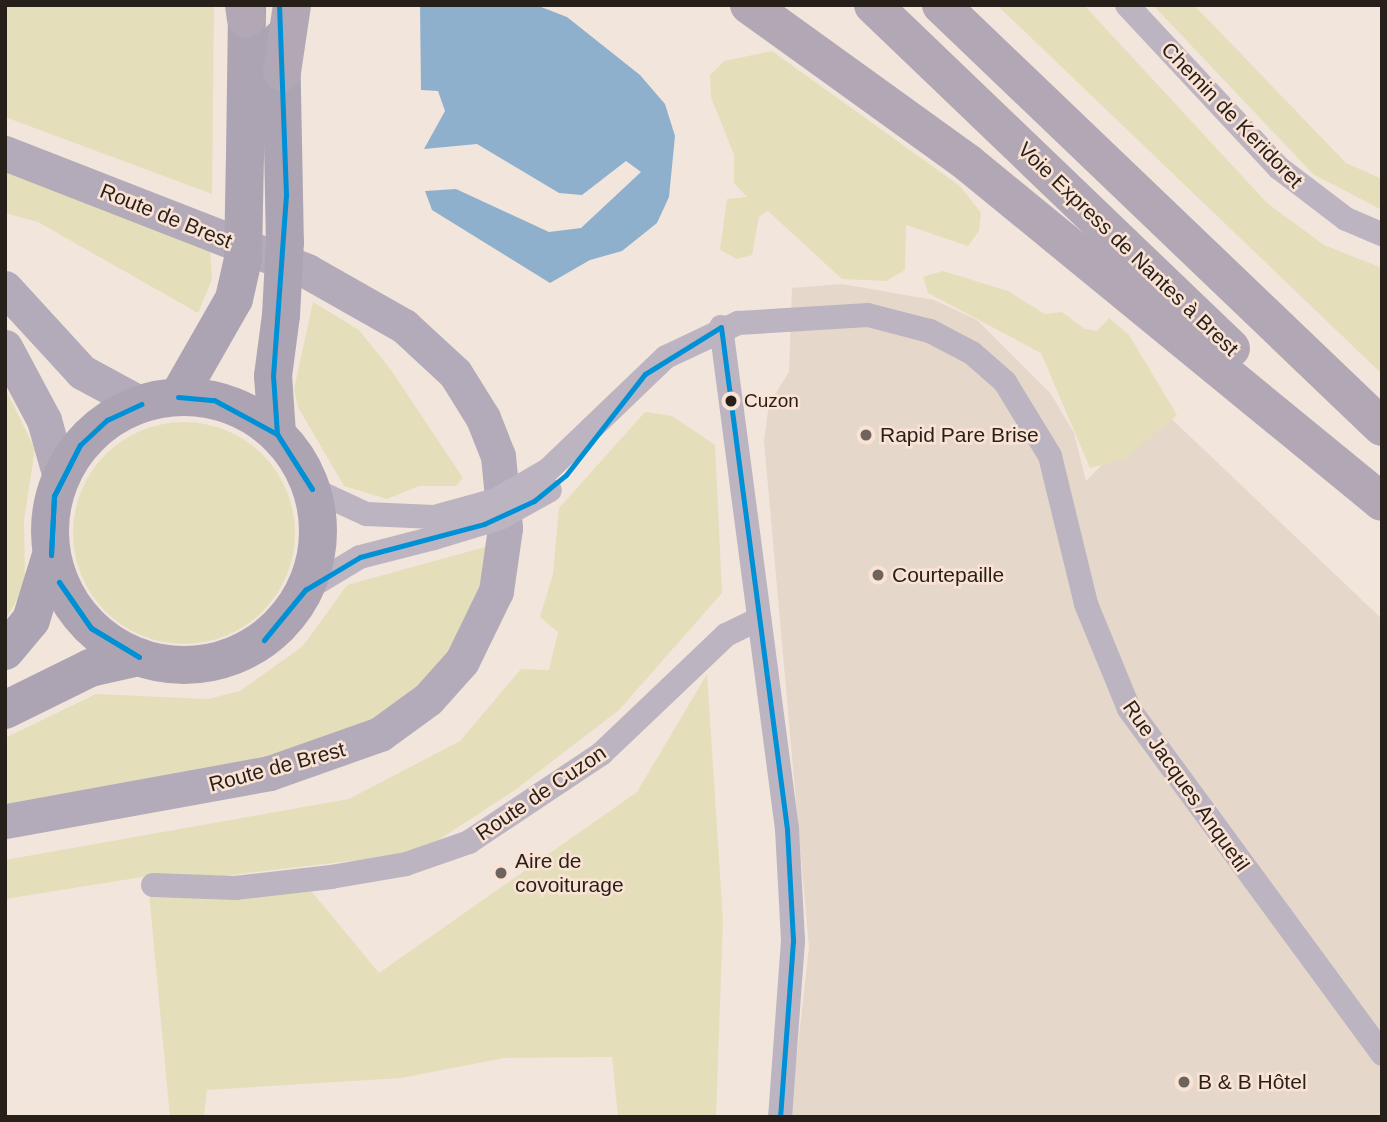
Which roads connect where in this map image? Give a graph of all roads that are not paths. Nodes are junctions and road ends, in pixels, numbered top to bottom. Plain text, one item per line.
1 (292, 5) edge
2 (749, 5) edge
3 (873, 5) edge
4 (941, 5) edge
5 (1127, 5) edge
6 (254, 9) edge
7 (282, 72) junction
8 (5, 153) edge
9 (1382, 234) edge
10 (5, 288) edge
11 (722, 327) junction
12 (5, 346) edge
13 (178, 397) junction
14 (141, 404) junction
15 (1382, 427) edge
16 (277, 434) junction
17 (60, 477) junction
18 (312, 489) junction
19 (1382, 492) edge
20 (1382, 502) edge
21 (434, 528) junction
22 (51, 555) junction
23 (305, 590) junction
24 (759, 619) junction
25 (5, 651) edge
26 (138, 657) junction
27 (5, 710) edge
28 (5, 821) edge
29 (153, 885) dead end
30 (1382, 1054) edge
31 (780, 1117) edge

1 - 7 highway
2 - 20 highway
3 - 19 highway, Voie Express de Nantes à Brest
4 - 15 highway
5 - 9 street, Chemin de Keridoret
6 - 7 main road
6 - 13 main road, bridge
7 - 16 main road, bridge
8 - 28 main road, Route de Brest
10 - 14 main road
11 - 21 street, bridge
11 - 24 street
11 - 30 street, Rue Jacques Anquetil
12 - 17 main road
13 - 14 main road
13 - 16 main road
14 - 17 main road
16 - 18 main road
17 - 22 main road
18 - 21 street
18 - 23 main road
21 - 23 street
22 - 25 main road
22 - 26 main road
23 - 26 main road
24 - 29 street, Route de Cuzon
24 - 31 street
26 - 27 main road

